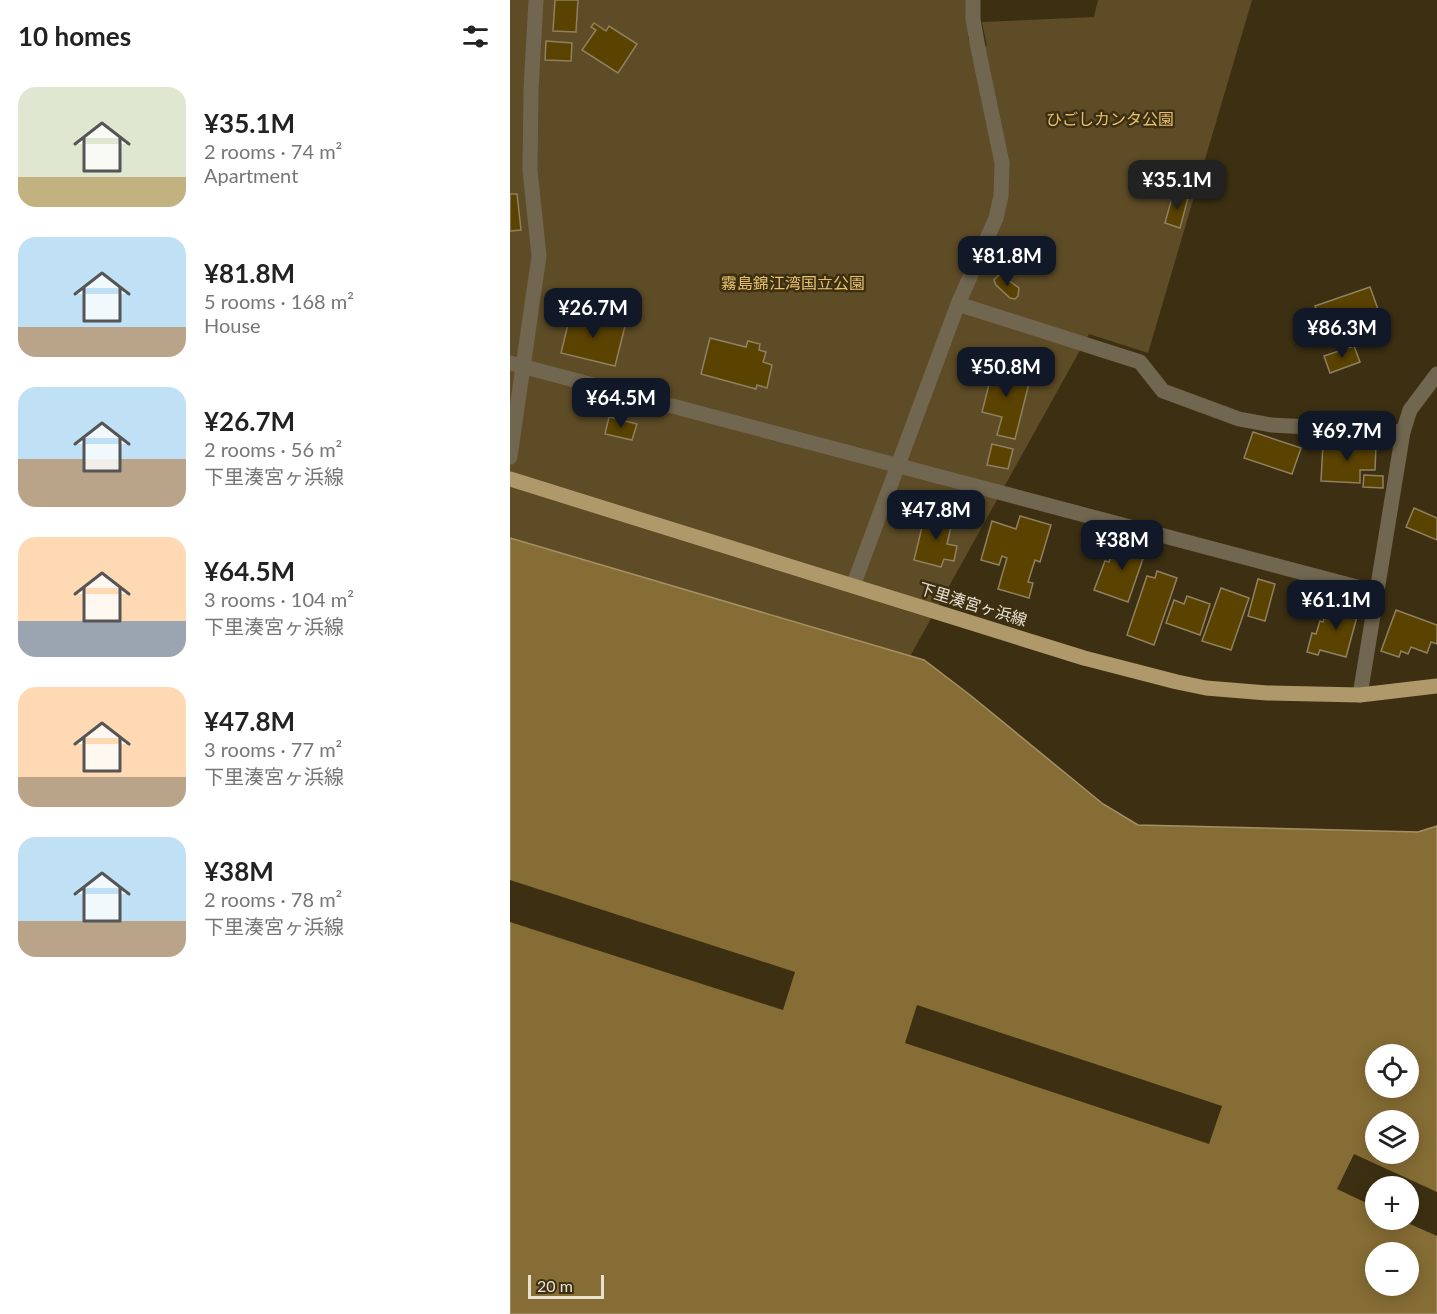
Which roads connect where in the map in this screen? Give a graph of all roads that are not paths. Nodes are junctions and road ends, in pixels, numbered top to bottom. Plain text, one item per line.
1 (536, 0) edge
2 (973, 0) edge
3 (958, 304) junction
4 (517, 364) edge
5 (1437, 374) edge
6 (1403, 432) junction
7 (510, 457) edge
8 (899, 465) junction
9 (510, 479) edge
10 (853, 586) junction
11 (1376, 592) junction
12 (1437, 686) edge
13 (1360, 695) junction

1 - 4 street
2 - 3 street
3 - 6 street
3 - 8 street
4 - 7 street
4 - 8 street
5 - 6 street
6 - 11 street
8 - 10 street
8 - 11 street
9 - 10 main road, 下里湊宮ヶ浜線
10 - 13 main road, 下里湊宮ヶ浜線
11 - 13 street
12 - 13 main road, 下里湊宮ヶ浜線

